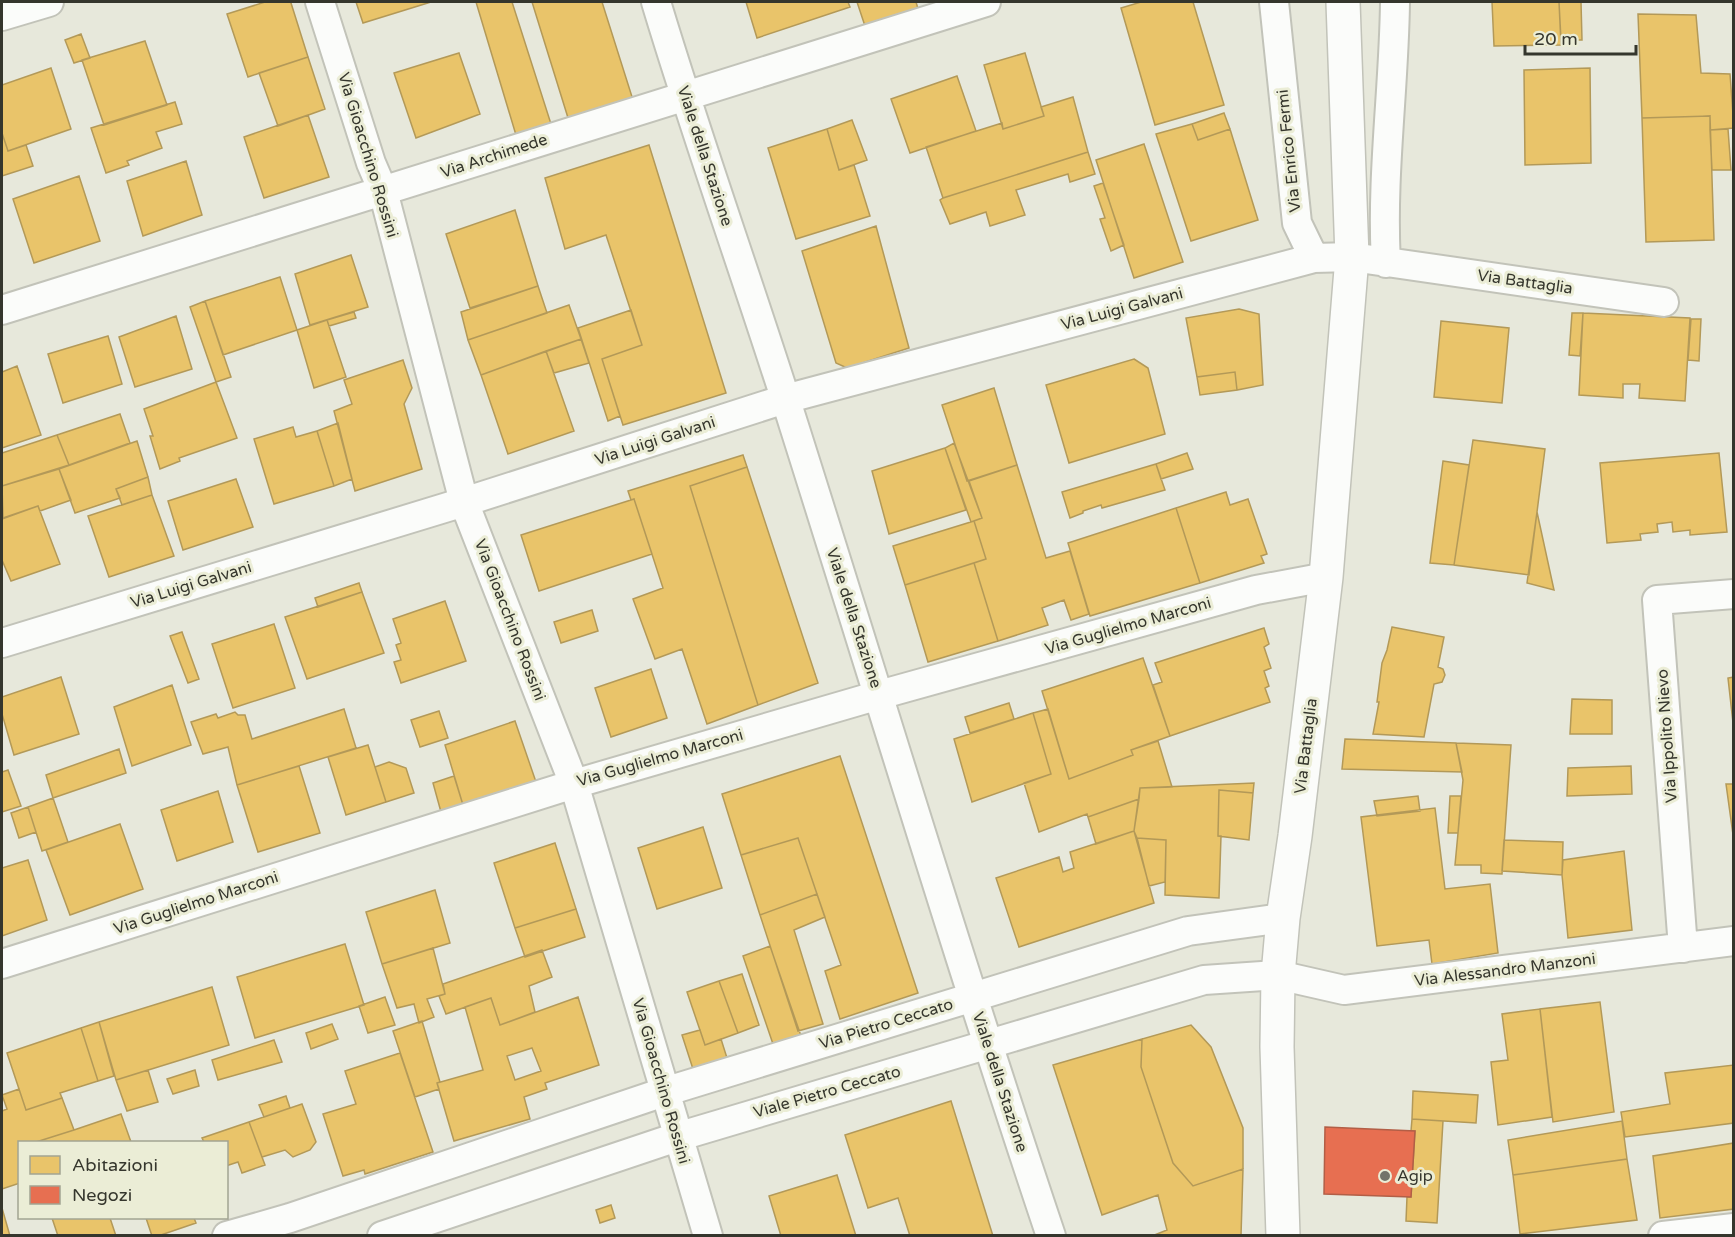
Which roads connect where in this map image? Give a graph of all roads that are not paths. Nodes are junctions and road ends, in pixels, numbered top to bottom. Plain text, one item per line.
1 (49, 2) edge
2 (320, 2) edge
3 (656, 2) edge
4 (986, 2) edge
5 (1274, 2) edge
6 (1343, 2) edge
7 (1395, 2) edge
8 (2, 16) edge
9 (684, 95) junction
10 (383, 191) junction
11 (1352, 257) junction
12 (1314, 258) junction
13 (1386, 263) junction
14 (1664, 302) dead end
15 (2, 310) edge
16 (785, 399) junction
17 (464, 502) junction
18 (1326, 577) junction
19 (1734, 594) edge
20 (2, 643) edge
21 (879, 695) junction
22 (574, 783) junction
23 (1283, 918) junction
24 (1734, 941) edge
25 (1683, 948) junction
26 (2, 964) edge
27 (1278, 975) junction
28 (973, 997) junction
29 (988, 1045) junction
30 (664, 1092) junction
31 (677, 1137) junction
32 (1734, 1228) edge
33 (227, 1236) edge
34 (382, 1236) edge
35 (708, 1236) edge
36 (1051, 1236) edge
37 (1283, 1236) edge
38 (1663, 1236) edge

1 - 8 street
2 - 10 street, Via Gioacchino Rossini
3 - 9 street, Viale della Stazione
4 - 9 street, Via Archimede
5 - 12 street, Via Enrico Fermi
6 - 11 main road, Via Battaglia
7 - 13 street
9 - 10 street, Via Archimede
9 - 16 street, Viale della Stazione
10 - 15 street, Via Archimede
10 - 17 street, Via Gioacchino Rossini
11 - 12 street
11 - 13 street, Via Battaglia
11 - 18 main road, Via Battaglia
12 - 16 street, Via Luigi Galvani
13 - 14 street, Via Battaglia
16 - 17 street, Via Luigi Galvani
16 - 21 street, Viale della Stazione
17 - 20 street, Via Luigi Galvani
17 - 22 street, Via Gioacchino Rossini
18 - 21 street, Via Guglielmo Marconi
18 - 23 main road, Via Battaglia
19 - 25 street, Via Ippolito Nievo
21 - 22 street, Via Guglielmo Marconi
21 - 28 street, Viale della Stazione
22 - 26 street, Via Guglielmo Marconi
22 - 30 street, Via Gioacchino Rossini
23 - 27 main road, Via Battaglia
23 - 28 street, Via Pietro Ceccato
24 - 25 street, Via Alessandro Manzoni
25 - 27 street, Via Alessandro Manzoni
27 - 29 street, Viale Pietro Ceccato
27 - 37 main road, Via Battaglia
28 - 29 street, Viale della Stazione
28 - 30 street, Via Pietro Ceccato
29 - 31 street, Viale Pietro Ceccato
29 - 36 street, Viale della Stazione
30 - 31 street, Via Gioacchino Rossini
30 - 33 street
31 - 34 street, Viale Pietro Ceccato
31 - 35 street, Via Gioacchino Rossini
32 - 38 street

